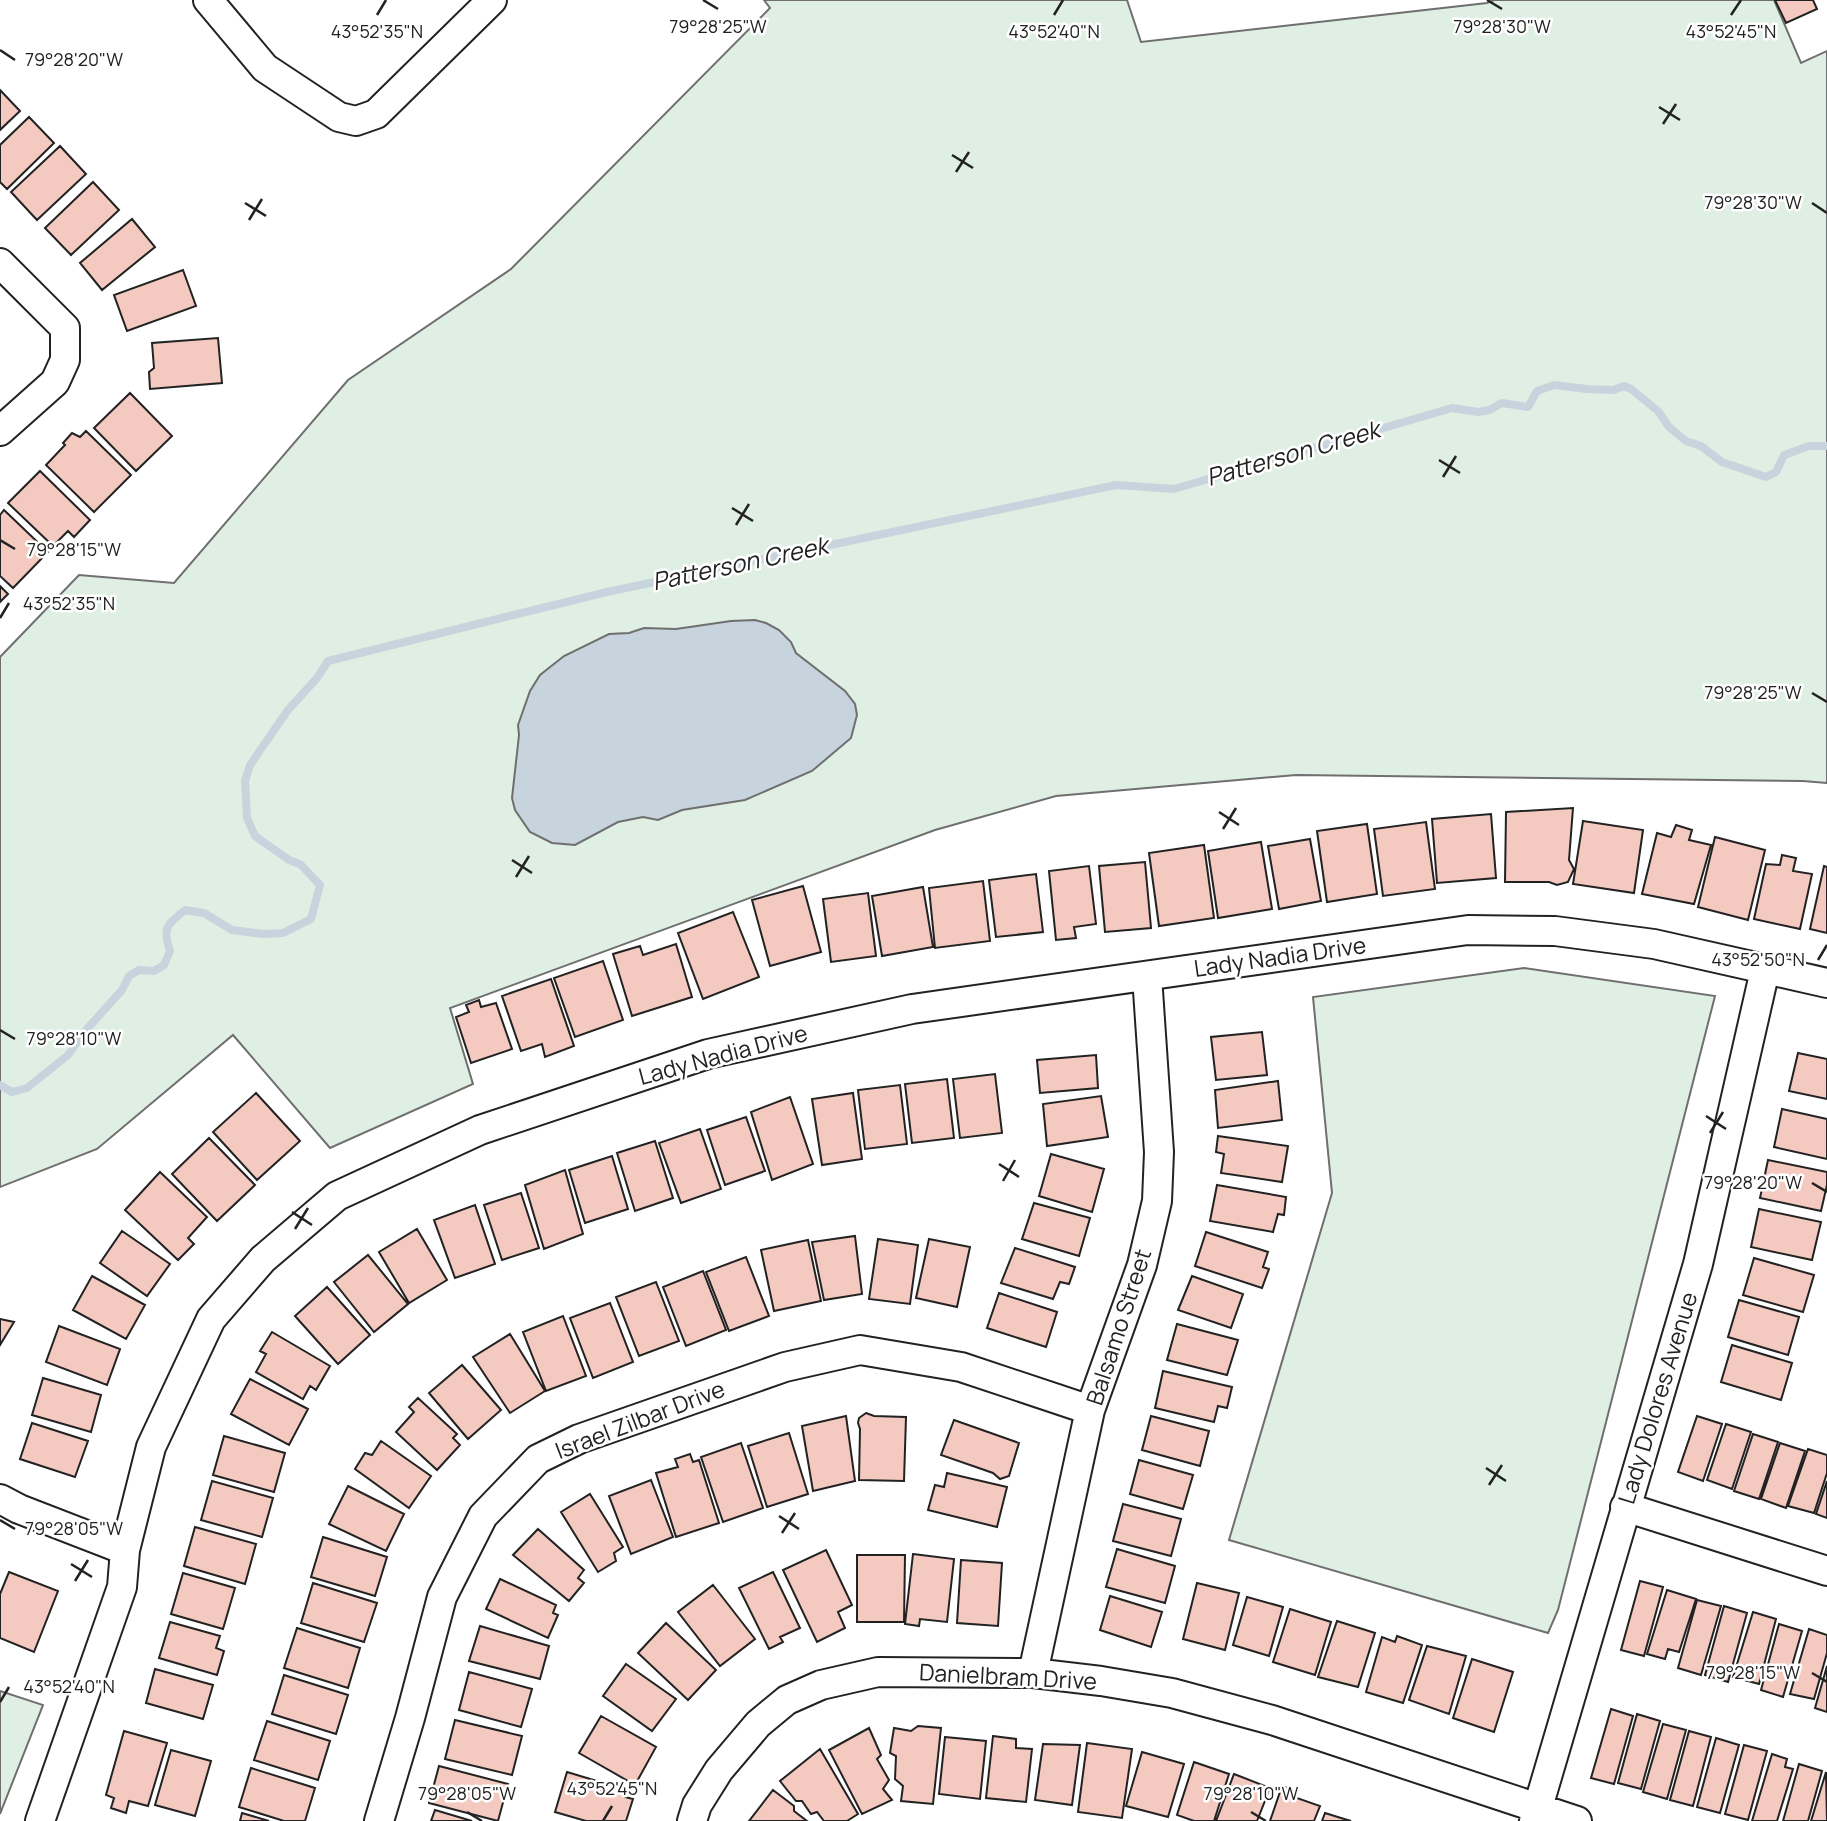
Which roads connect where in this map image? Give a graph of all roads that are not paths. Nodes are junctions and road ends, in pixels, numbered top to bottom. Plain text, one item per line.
1 (208, 0) edge
2 (492, 0) edge
3 (0, 263) edge
4 (0, 431) edge
5 (1765, 970) junction
6 (1147, 976) junction
7 (1827, 984) edge
8 (1090, 1410) junction
9 (0, 1499) edge
10 (1625, 1507) junction
11 (125, 1550) junction
12 (1827, 1571) edge
13 (1033, 1673) junction
14 (1536, 1815) edge
15 (40, 1821) edge
16 (379, 1821) edge
17 (692, 1821) edge
18 (1577, 1821) edge

1 - 2 street
3 - 4 street
5 - 6 street, Lady Nadia Drive
5 - 7 street, Lady Nadia Drive
5 - 10 street, Lady Dolores Avenue
6 - 8 street, Balsamo Street
6 - 11 street, Lady Nadia Drive
8 - 13 street, Balsamo Street
8 - 16 street, Israel Zilbar Drive
9 - 11 street
10 - 12 street
10 - 14 street, Lady Dolores Avenue
11 - 15 street, Lady Nadia Drive
13 - 14 street, Danielbram Drive
13 - 17 street, Danielbram Drive
14 - 18 street

